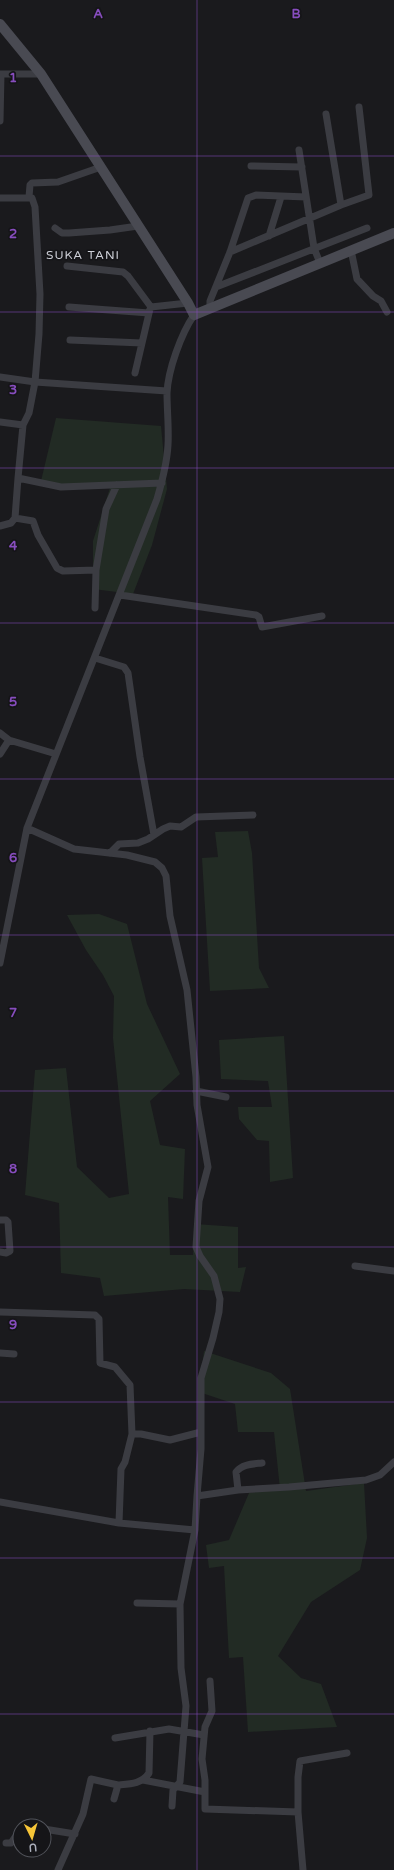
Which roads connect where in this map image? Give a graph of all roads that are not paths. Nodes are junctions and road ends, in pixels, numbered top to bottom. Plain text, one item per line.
1 (0, 24) edge
2 (0, 74) edge
3 (41, 74) junction
4 (360, 107) dead end
5 (326, 114) dead end
6 (0, 121) edge
7 (299, 150) dead end
8 (251, 166) dead end
9 (101, 167) junction
10 (302, 167) junction
11 (29, 197) junction
12 (280, 197) junction
13 (306, 197) junction
14 (0, 198) edge
15 (341, 205) junction
16 (310, 220) junction
17 (138, 226) junction
18 (55, 228) dead end
19 (367, 228) dead end
20 (394, 233) edge
21 (269, 236) junction
22 (351, 250) junction
23 (230, 252) junction
24 (316, 254) junction
25 (67, 266) dead end
26 (215, 290) junction
27 (188, 303) junction
28 (210, 305) junction
29 (69, 306) dead end
30 (150, 310) junction
31 (387, 312) dead end
32 (194, 315) junction
33 (70, 340) dead end
34 (142, 343) junction
35 (135, 372) dead end
36 (0, 377) edge
37 (35, 382) junction
38 (167, 391) junction
39 (0, 422) edge
40 (23, 425) junction
41 (18, 478) junction
42 (162, 483) junction
43 (117, 485) junction
44 (15, 518) junction
45 (0, 526) edge
46 (96, 570) junction
47 (120, 595) junction
48 (94, 608) dead end
49 (322, 616) dead end
50 (95, 658) junction
51 (0, 733) edge
52 (9, 740) junction
53 (0, 754) edge
54 (56, 754) junction
55 (253, 815) dead end
56 (27, 828) junction
57 (154, 835) junction
58 (110, 853) junction
59 (0, 963) edge
60 (196, 1091) junction
61 (226, 1097) dead end
62 (0, 1220) edge
63 (0, 1252) edge
64 (355, 1266) dead end
65 (394, 1271) edge
66 (0, 1312) edge
67 (0, 1353) edge
68 (14, 1354) dead end
69 (201, 1432) junction
70 (132, 1434) junction
71 (394, 1462) edge
72 (262, 1463) dead end
73 (238, 1490) junction
74 (198, 1496) junction
75 (0, 1502) edge
76 (119, 1523) junction
77 (195, 1530) junction
78 (137, 1603) dead end
79 (180, 1604) junction
80 (210, 1681) dead end
81 (184, 1731) junction
82 (150, 1732) junction
83 (204, 1735) junction
84 (115, 1738) dead end
85 (347, 1754) dead end
86 (143, 1780) junction
87 (118, 1785) junction
88 (176, 1787) junction
89 (205, 1792) junction
90 (114, 1799) dead end
91 (172, 1806) dead end
92 (298, 1812) junction
93 (52, 1831) edge
94 (75, 1834) junction
95 (12, 1842) edge
96 (6, 1843) dead end
97 (58, 1870) edge
98 (303, 1870) edge

1 - 3 street
2 - 3 street
2 - 6 street
3 - 9 street
4 - 15 street
5 - 15 street
7 - 10 street
8 - 10 street
9 - 11 street
9 - 17 street
10 - 13 street
11 - 14 street
11 - 37 street
12 - 13 street
12 - 21 street
12 - 23 street
13 - 16 street
15 - 16 street
16 - 21 street
16 - 24 street
17 - 18 street
17 - 27 street
19 - 24 street
20 - 22 street
21 - 23 street
22 - 24 street
22 - 31 street
23 - 26 street
24 - 26 street
24 - 28 street
25 - 30 street
26 - 28 street
27 - 30 street
27 - 32 street
28 - 32 street
29 - 30 street
30 - 34 street
32 - 38 street
33 - 34 street
34 - 35 street
36 - 37 street
37 - 38 street
37 - 40 street
38 - 42 street
39 - 40 street
40 - 41 street
41 - 43 street
41 - 44 street
42 - 43 street
42 - 47 street
43 - 46 street
44 - 45 street
44 - 46 street
46 - 48 street
47 - 49 street
47 - 50 street
50 - 54 street
50 - 57 street
51 - 52 street
52 - 53 street
52 - 54 street
54 - 56 street
55 - 57 street
56 - 58 street
56 - 59 street
57 - 58 street
58 - 60 street
60 - 61 street
60 - 69 street
62 - 63 street
64 - 65 street
66 - 70 street
67 - 68 street
69 - 70 street
69 - 74 street
70 - 76 street
71 - 73 street
72 - 73 street
73 - 74 street
74 - 77 street
75 - 76 street
76 - 77 street
77 - 79 street
78 - 79 street
79 - 81 street
80 - 83 street
81 - 82 street
81 - 83 street
81 - 88 street
82 - 84 street
82 - 86 street
83 - 89 street
85 - 92 street
86 - 87 street
86 - 88 street
87 - 90 street
87 - 94 street
88 - 89 street
88 - 91 street
89 - 92 street
92 - 98 street
93 - 94 street
94 - 97 street
95 - 96 street

